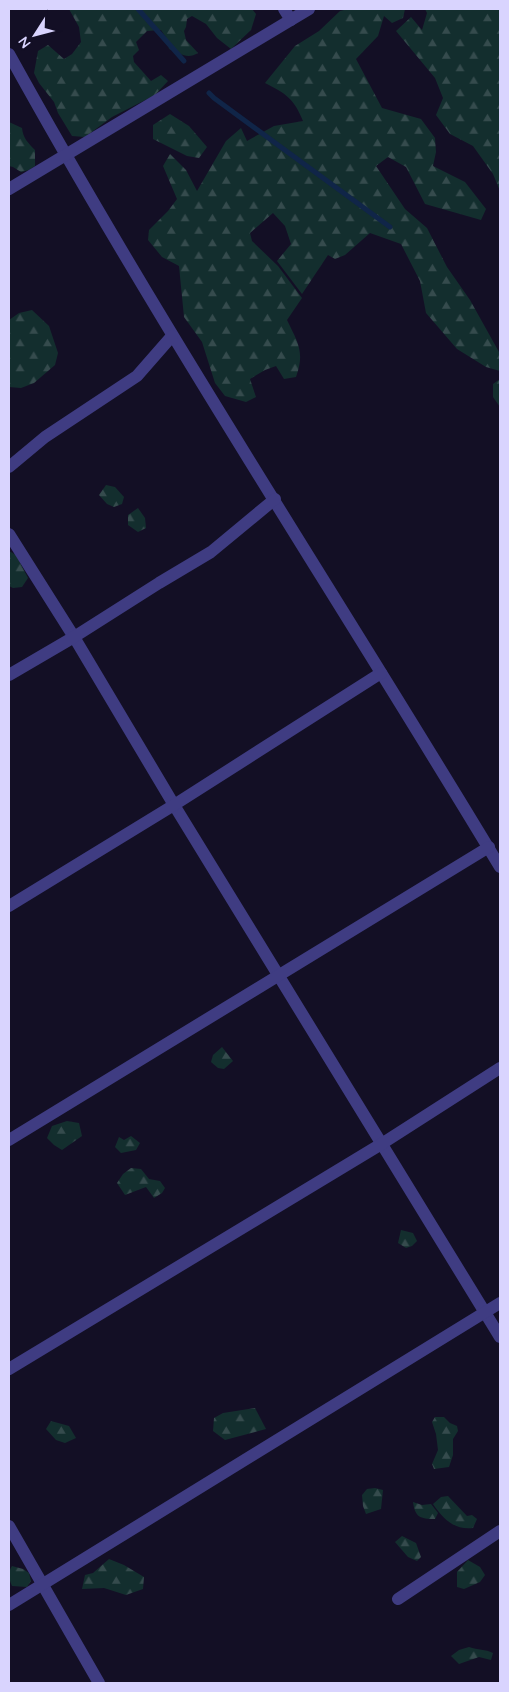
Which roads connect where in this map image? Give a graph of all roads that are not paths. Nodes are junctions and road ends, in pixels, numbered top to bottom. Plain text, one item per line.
1 (309, 9) edge
2 (287, 14) edge
3 (9, 54) edge
4 (64, 154) junction
5 (9, 189) edge
6 (172, 336) junction
7 (9, 467) edge
8 (275, 500) junction
9 (9, 534) edge
10 (74, 637) junction
11 (382, 673) junction
12 (9, 676) edge
13 (174, 805) junction
14 (489, 847) junction
15 (500, 866) edge
16 (9, 906) edge
17 (278, 974) junction
18 (500, 1068) edge
19 (9, 1140) edge
20 (383, 1143) junction
21 (500, 1303) edge
22 (484, 1312) junction
23 (500, 1338) edge
24 (9, 1369) edge
25 (9, 1526) edge
26 (500, 1531) edge
27 (44, 1584) junction
28 (398, 1599) dead end
29 (9, 1605) edge
30 (100, 1683) edge

1 - 2 street
2 - 4 street
3 - 4 street
4 - 5 street
4 - 6 street
6 - 7 street
6 - 8 street
8 - 10 street
8 - 11 street
9 - 10 street
10 - 12 street
10 - 13 street
11 - 13 street
11 - 14 street
13 - 16 street
13 - 17 street
14 - 15 street
14 - 17 street
17 - 19 street
17 - 20 street
18 - 20 street
20 - 22 street
20 - 24 street
21 - 22 street
22 - 23 street
22 - 27 street
25 - 27 street
26 - 28 street
27 - 29 street
27 - 30 street

